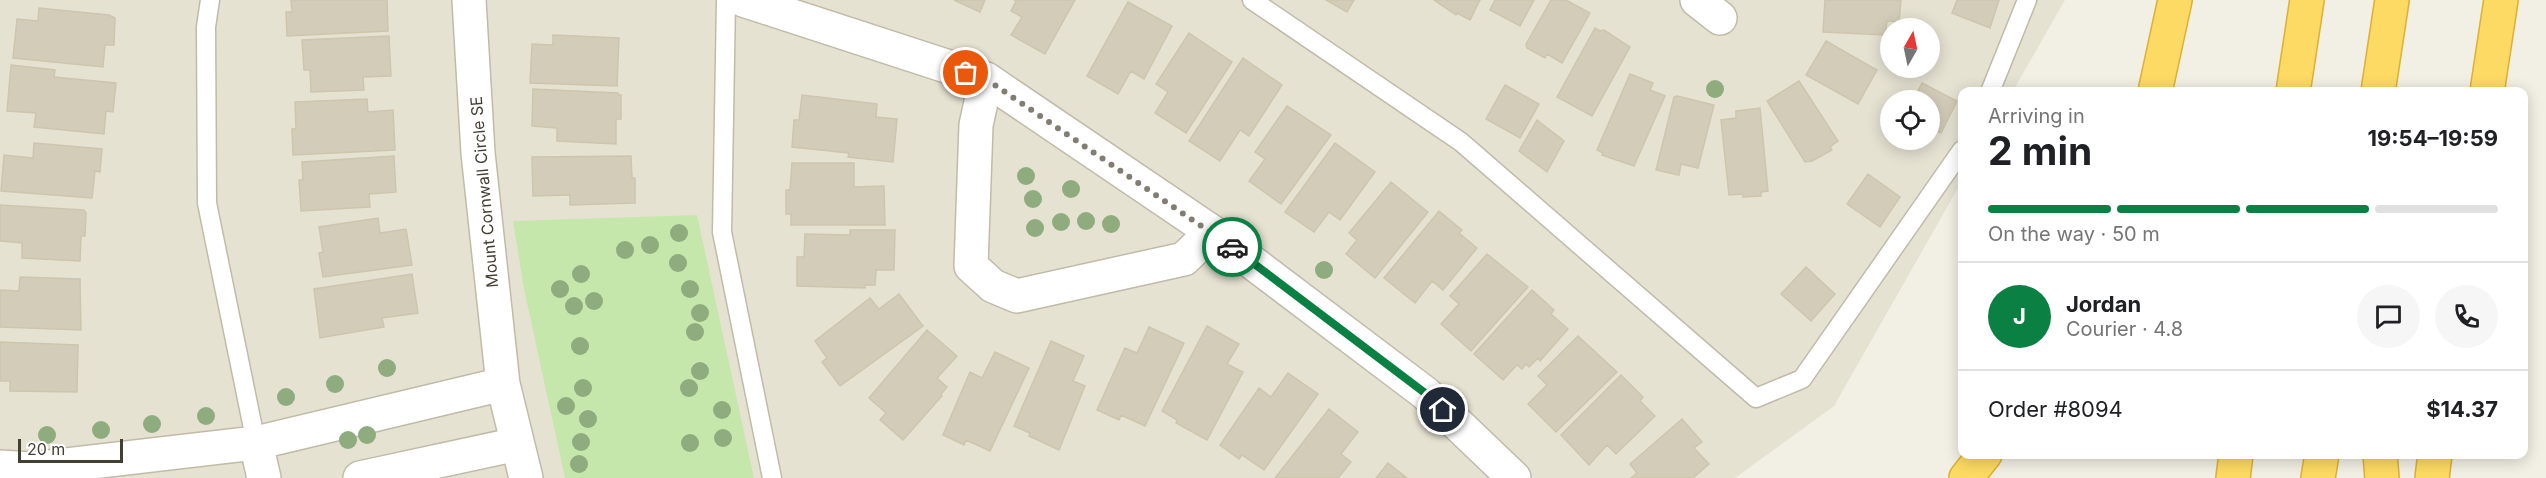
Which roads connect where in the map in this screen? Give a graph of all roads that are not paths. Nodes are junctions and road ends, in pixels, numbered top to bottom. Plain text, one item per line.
1 (210, 0) edge
2 (469, 0) edge
3 (726, 0) edge
4 (743, 0) edge
5 (1252, 0) edge
6 (2027, 0) edge
7 (2175, 0) edge
8 (2307, 0) edge
9 (2392, 0) edge
10 (2500, 0) edge
11 (986, 79) junction
12 (1992, 87) edge
13 (2156, 87) edge
14 (2294, 87) edge
15 (2379, 87) edge
16 (2488, 87) edge
17 (1958, 156) edge
18 (1212, 232) junction
19 (503, 384) junction
20 (256, 443) junction
21 (517, 444) junction
22 (1981, 459) edge
23 (2235, 459) edge
24 (2321, 459) edge
25 (2380, 459) edge
26 (2434, 459) edge
27 (0, 467) edge
28 (264, 478) edge
29 (360, 478) edge
30 (526, 478) edge
31 (772, 478) edge
32 (1514, 478) edge
33 (1966, 478) edge
34 (2233, 478) edge
35 (2318, 478) edge
36 (2382, 478) edge
37 (2432, 478) edge

1 - 20 lane
2 - 19 street, Mount Cornwall Circle SE
3 - 31 lane
4 - 11 street
5 - 17 lane
6 - 12 lane
7 - 13 highway
8 - 14 highway
9 - 15 highway
10 - 16 highway
11 - 18 street
11 - 18 street
18 - 32 street
19 - 20 street
19 - 21 street, Mount Cornwall Circle SE
20 - 27 street
20 - 28 street
21 - 29 street
21 - 30 street, Mount Cornwall Circle SE
22 - 33 highway
23 - 34 highway
24 - 35 highway
25 - 36 highway
26 - 37 highway

